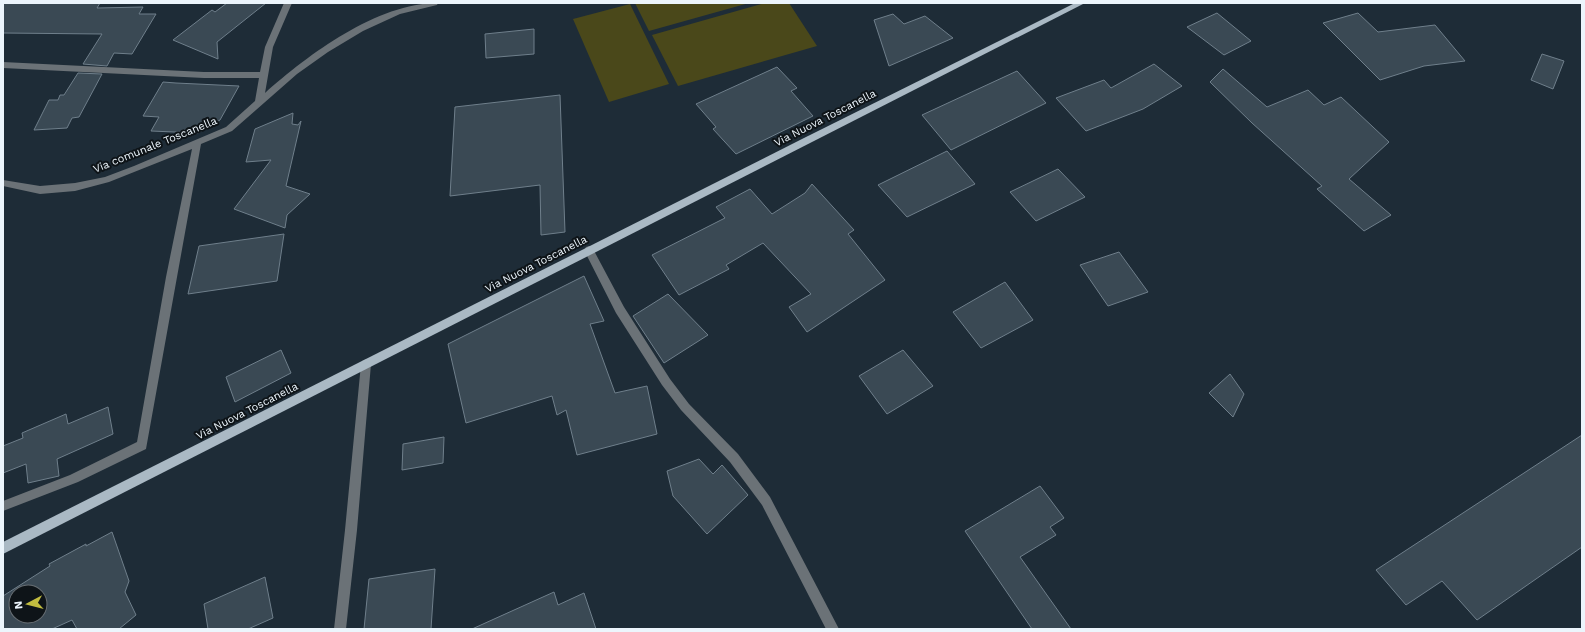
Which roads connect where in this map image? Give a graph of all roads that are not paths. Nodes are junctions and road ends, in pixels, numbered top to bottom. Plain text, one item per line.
1 (288, 3) edge
2 (434, 3) edge
3 (1081, 3) edge
4 (3, 65) edge
5 (264, 75) junction
6 (259, 101) junction
7 (197, 143) junction
8 (3, 183) edge
9 (589, 250) junction
10 (366, 364) junction
11 (3, 506) edge
12 (3, 548) edge
13 (340, 629) edge
14 (833, 629) edge

1 - 5 street
2 - 6 street, Via comunale Toscanella
3 - 9 main road, Via Nuova Toscanella
4 - 5 street
5 - 6 street
6 - 7 street, Via comunale Toscanella
7 - 8 street, Via comunale Toscanella
7 - 11 street
9 - 10 main road, Via Nuova Toscanella
9 - 14 street
10 - 12 main road, Via Nuova Toscanella
10 - 13 street

